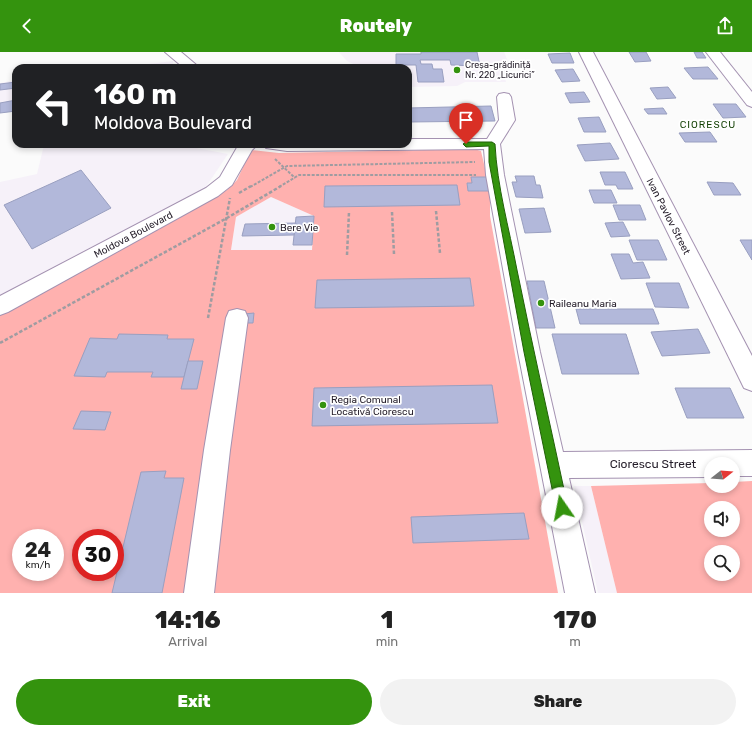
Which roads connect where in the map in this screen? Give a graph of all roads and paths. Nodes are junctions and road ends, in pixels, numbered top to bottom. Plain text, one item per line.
1 (172, 52) edge
2 (586, 52) edge
3 (713, 52) edge
4 (188, 64) edge
5 (504, 97) dead end
6 (752, 102) edge
7 (245, 148) edge
8 (316, 148) edge
9 (272, 151) edge
10 (493, 160) junction
11 (287, 166) dead end
12 (295, 178) junction
13 (350, 212) dead end
14 (392, 212) dead end
15 (436, 212) dead end
16 (227, 218) junction
17 (440, 253) dead end
18 (348, 254) dead end
19 (394, 254) dead end
20 (0, 306) edge
21 (208, 318) dead end
22 (237, 318) dead end
23 (0, 343) edge
24 (752, 380) edge
25 (752, 463) edge
26 (553, 465) junction
27 (199, 593) edge
28 (580, 593) edge

1 - 4 street
2 - 24 street, Ivan Pavlov Street
3 - 6 street
5 - 10 street
7 - 20 street, Moldova Boulevard
8 - 10 street
9 - 12 path
10 - 11 path
10 - 12 path
10 - 26 street
12 - 16 path
13 - 18 path
14 - 19 path
15 - 17 path
16 - 21 path
16 - 23 path
22 - 27 street
25 - 26 street, Ciorescu Street
26 - 28 street

